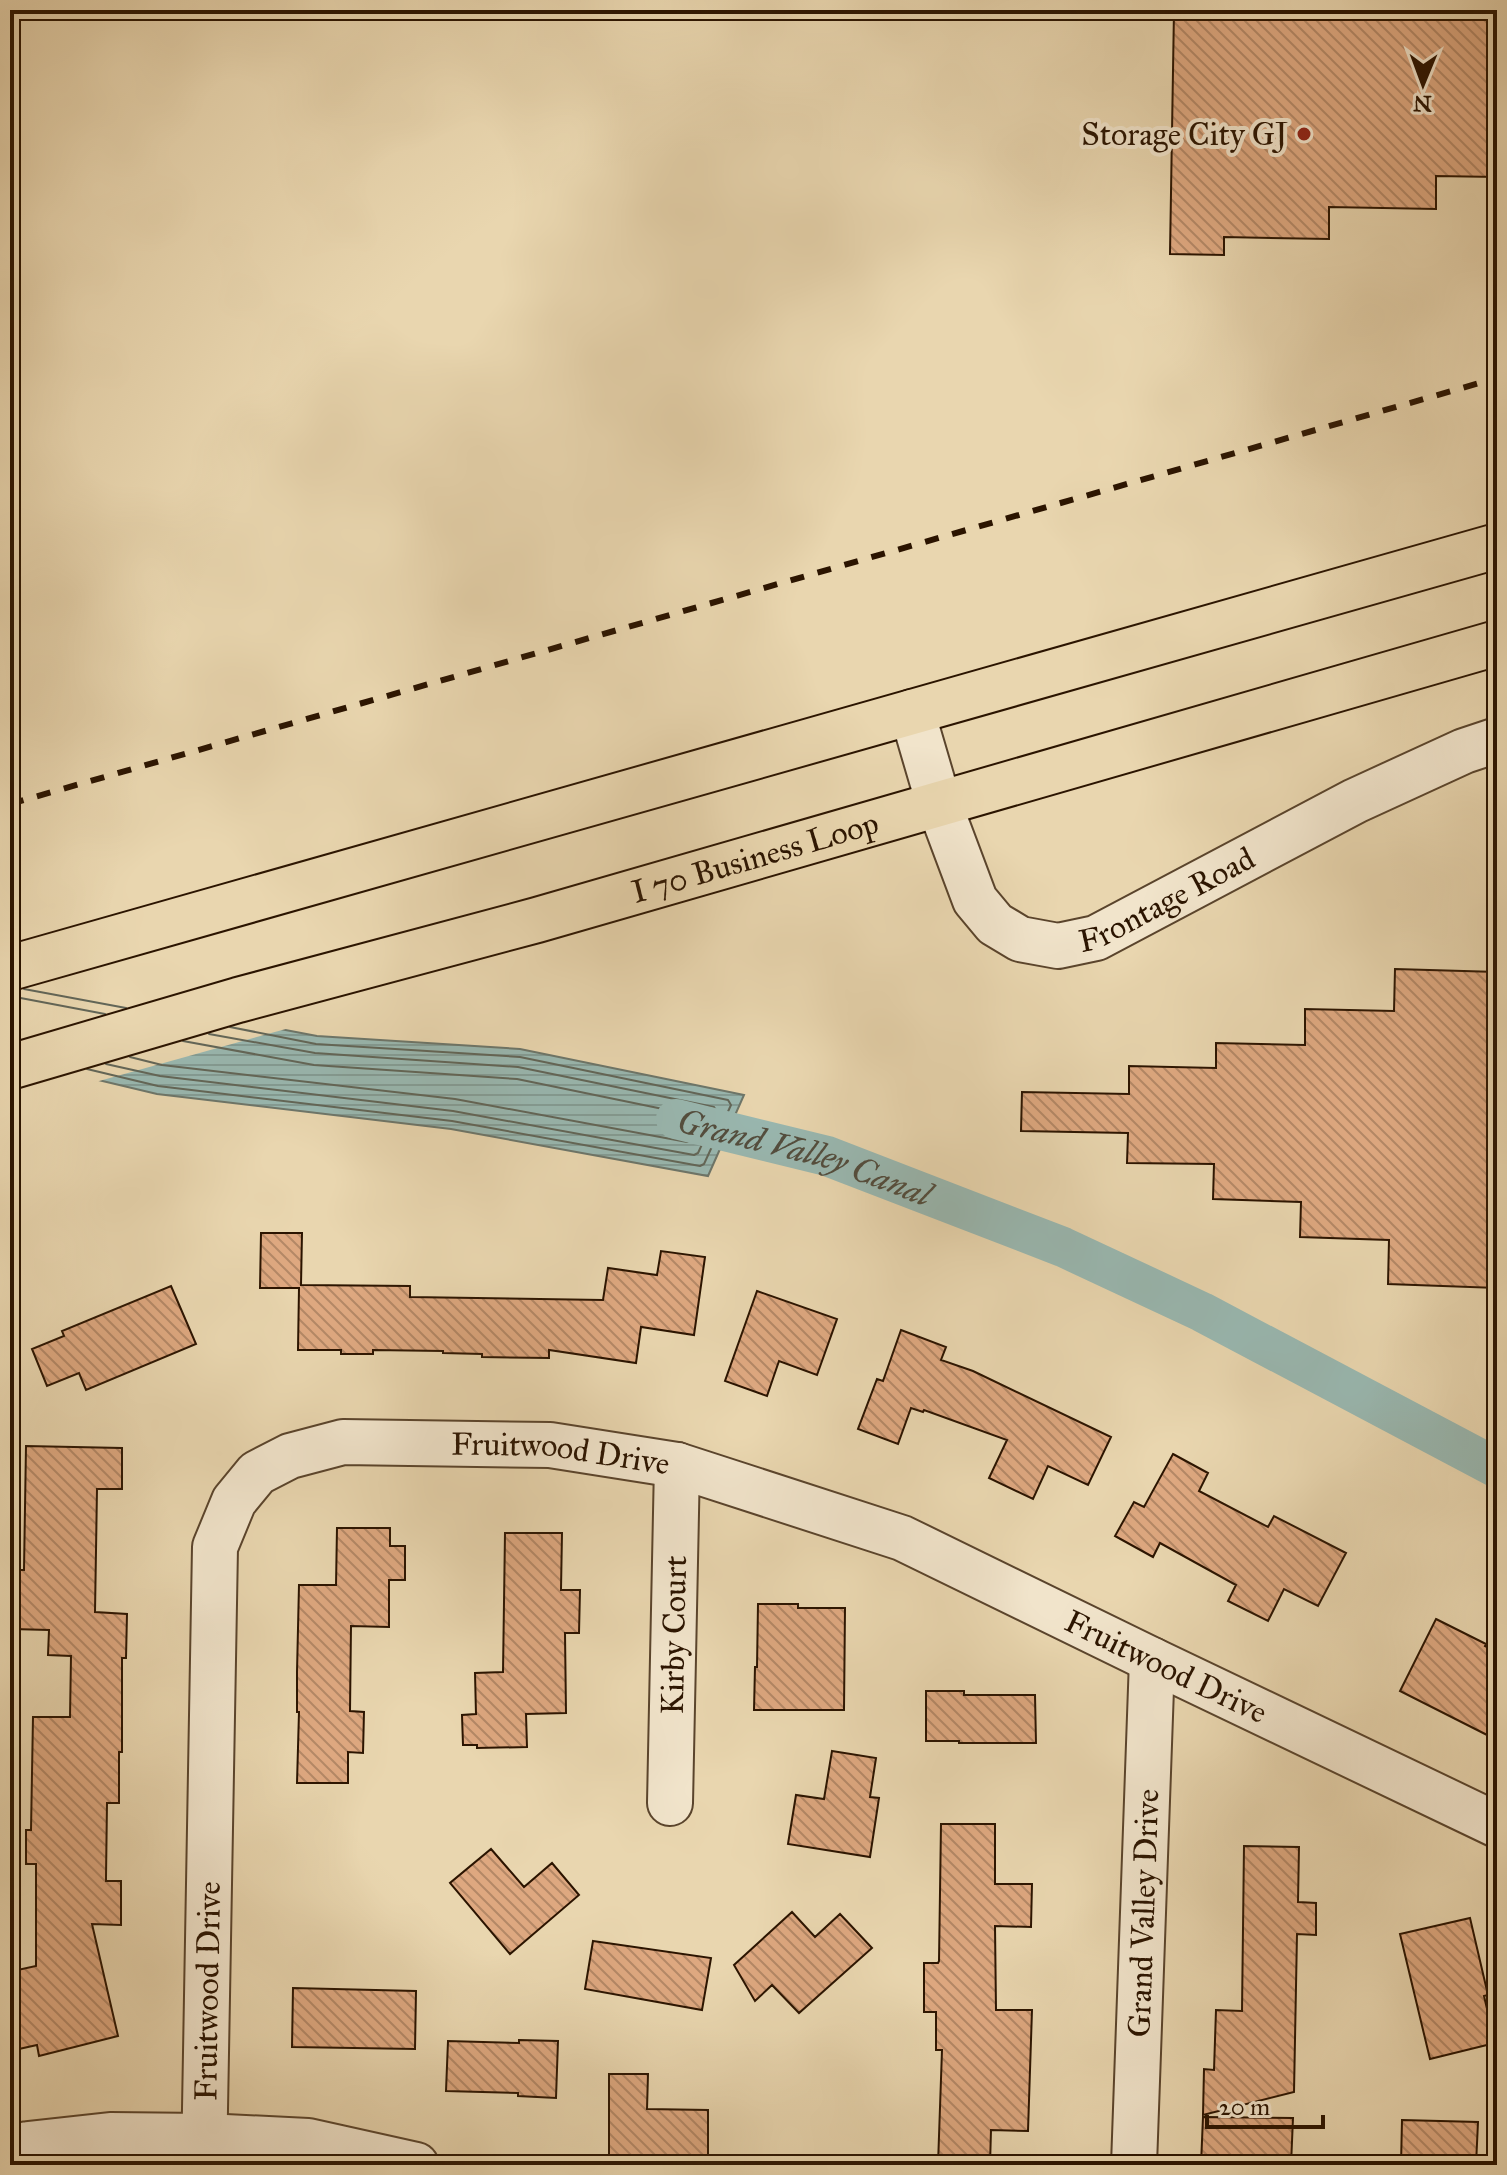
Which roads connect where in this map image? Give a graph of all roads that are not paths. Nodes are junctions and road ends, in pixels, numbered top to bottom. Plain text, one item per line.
1 (1497, 546) edge
2 (1497, 643) edge
3 (912, 712) junction
4 (1497, 740) edge
5 (939, 804) junction
6 (16, 966) edge
7 (10, 1067) edge
8 (677, 1465) junction
9 (1152, 1660) junction
10 (670, 1803) dead end
11 (1497, 1825) edge
12 (10, 2148) edge
13 (204, 2151) edge
14 (416, 2165) edge
15 (1134, 2165) edge

1 - 3 main road
2 - 5 main road, I 70 Business Loop
3 - 5 street, Frontage Road
3 - 6 main road
4 - 5 street, Frontage Road
5 - 7 main road, I 70 Business Loop
8 - 9 street, Fruitwood Drive
8 - 10 street, Kirby Court
8 - 13 street, Fruitwood Drive
9 - 11 street, Fruitwood Drive
9 - 15 street, Grand Valley Drive
12 - 13 street
13 - 14 street

